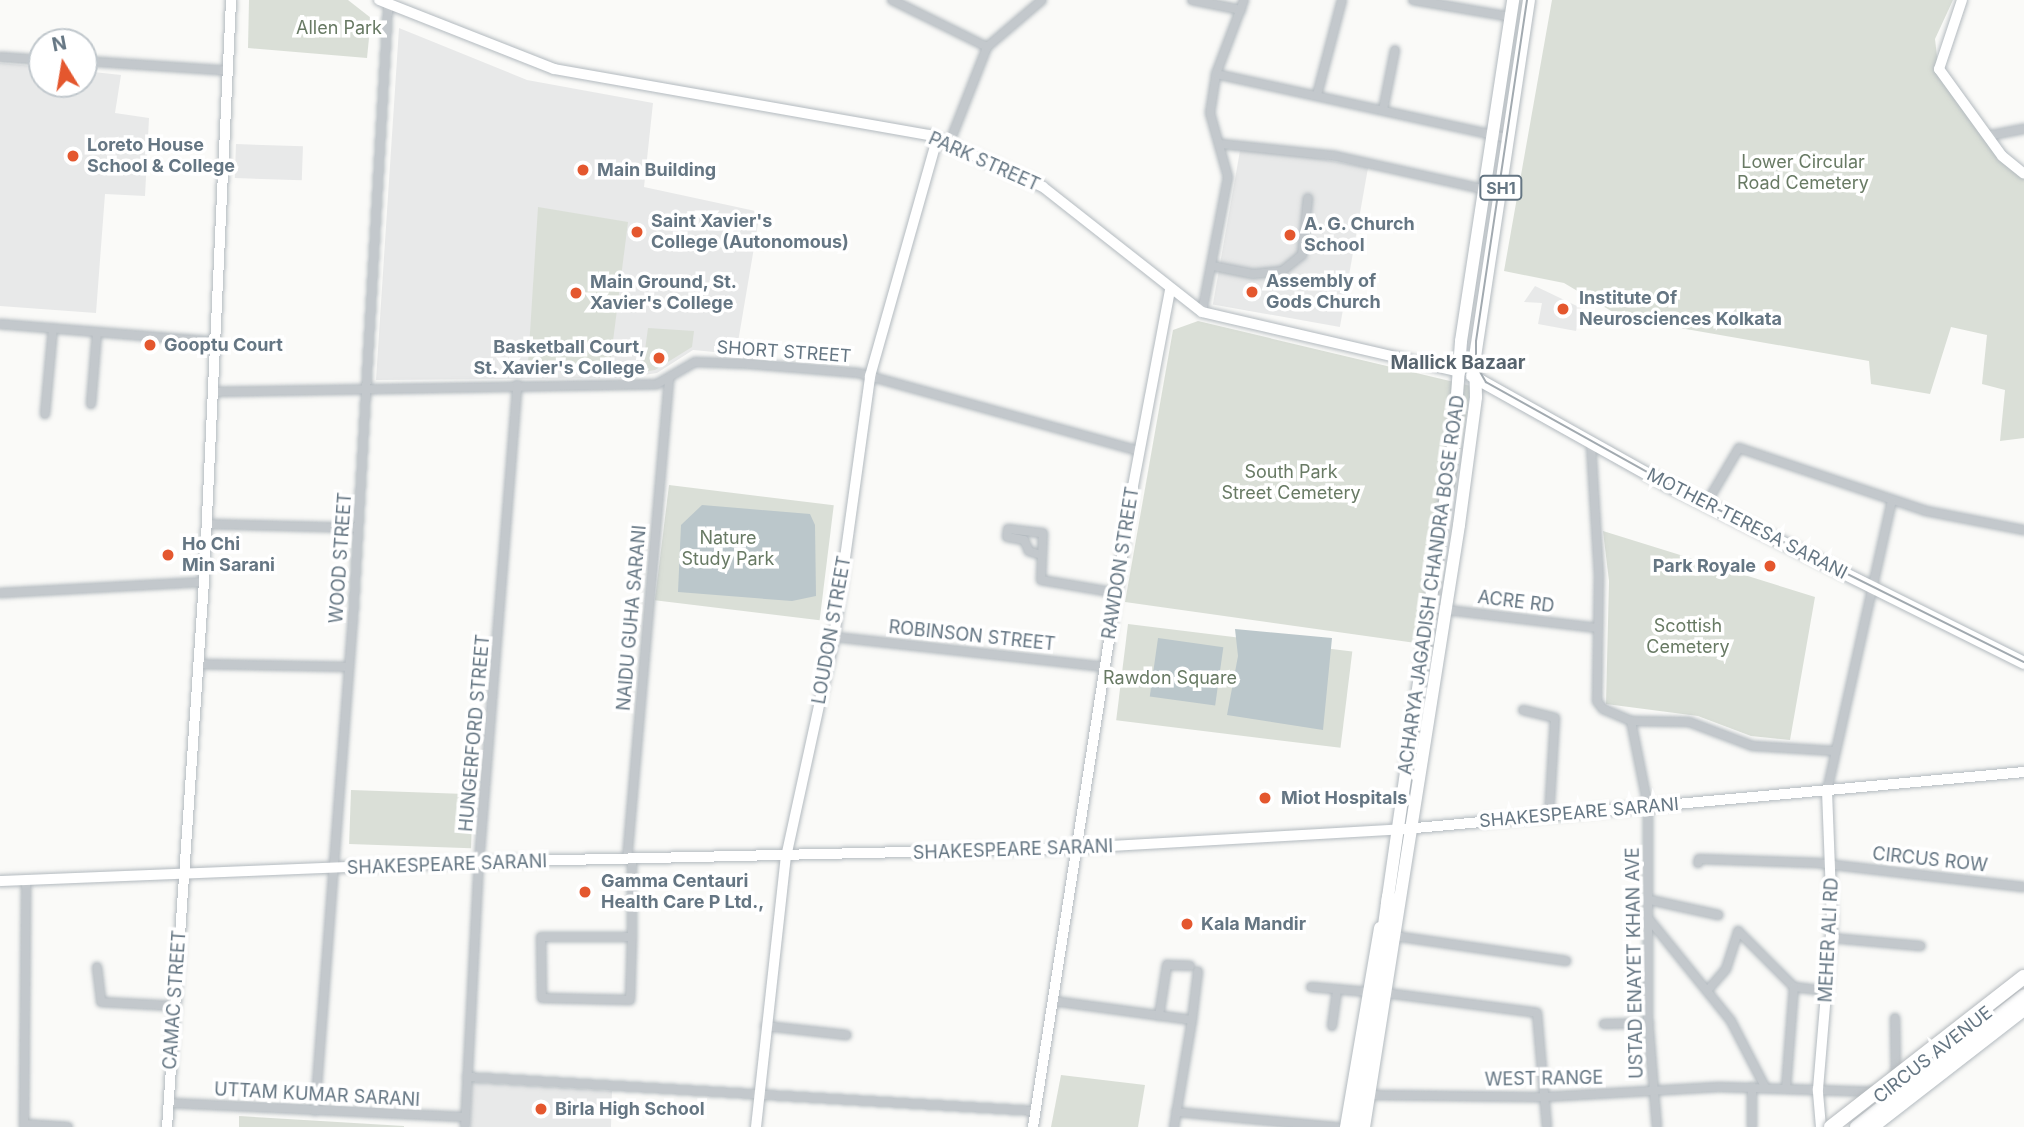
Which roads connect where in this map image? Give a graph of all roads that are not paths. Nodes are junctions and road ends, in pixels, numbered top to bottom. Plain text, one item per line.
1 (232, 0) edge
2 (892, 0) edge
3 (1042, 0) edge
4 (1192, 0) edge
5 (1244, 0) edge
6 (1342, 0) edge
7 (1413, 0) edge
8 (1513, 0) edge
9 (1529, 0) edge
10 (1962, 0) edge
11 (386, 2) edge
12 (1241, 10) junction
13 (1511, 17) junction
14 (987, 47) junction
15 (1395, 50) dead end
16 (0, 57) edge
17 (28, 59) edge
18 (98, 62) edge
19 (229, 71) junction
20 (1216, 74) junction
21 (1317, 95) junction
22 (1383, 110) junction
23 (2024, 129) edge
24 (1987, 136) junction
25 (1502, 137) junction
26 (937, 139) junction
27 (949, 144) junction
28 (1221, 144) junction
29 (2024, 174) edge
30 (1488, 190) junction
31 (1308, 198) dead end
32 (1213, 266) junction
33 (1170, 290) junction
34 (1202, 312) junction
35 (0, 324) edge
36 (53, 328) junction
37 (97, 332) junction
38 (217, 342) junction
39 (1460, 372) junction
40 (870, 376) junction
41 (1475, 376) junction
42 (669, 379) junction
43 (517, 385) junction
44 (214, 392) junction
45 (367, 392) junction
46 (91, 404) dead end
47 (45, 414) dead end
48 (1591, 444) junction
49 (1139, 451) junction
50 (1892, 501) junction
51 (1706, 504) junction
52 (207, 524) junction
53 (358, 527) junction
54 (2024, 530) edge
55 (1041, 555) junction
56 (204, 582) junction
57 (1871, 587) junction
58 (0, 593) edge
59 (1116, 593) junction
60 (1430, 608) junction
61 (1445, 609) junction
62 (1598, 628) junction
63 (834, 637) junction
64 (2024, 663) edge
65 (198, 664) junction
66 (349, 667) junction
67 (1106, 667) junction
68 (1523, 710) dead end
69 (1631, 721) junction
70 (1833, 751) junction
71 (2024, 772) edge
72 (1826, 791) junction
73 (1648, 806) junction
74 (1549, 816) junction
75 (1413, 828) junction
76 (1399, 830) junction
77 (1077, 848) junction
78 (786, 857) junction
79 (629, 860) junction
80 (479, 862) junction
81 (1698, 863) dead end
82 (1832, 864) junction
83 (333, 869) junction
84 (184, 873) junction
85 (0, 881) edge
86 (26, 881) junction
87 (2024, 887) edge
88 (1390, 897) junction
89 (1650, 900) junction
90 (1718, 915) dead end
91 (1648, 918) junction
92 (632, 937) junction
93 (1832, 938) junction
94 (1389, 939) junction
95 (1921, 946) dead end
96 (1566, 961) dead end
97 (97, 967) dead end
98 (2024, 977) edge
99 (2024, 983) edge
100 (1311, 987) dead end
101 (1794, 987) junction
102 (1337, 989) junction
103 (1707, 991) junction
104 (1827, 991) junction
105 (1368, 992) junction
106 (1386, 993) junction
107 (2024, 996) edge
108 (1053, 1002) junction
109 (174, 1006) junction
110 (2024, 1010) edge
111 (1159, 1016) junction
112 (1895, 1018) dead end
113 (1192, 1020) junction
114 (1648, 1023) junction
115 (1604, 1024) dead end
116 (765, 1026) junction
117 (1332, 1026) dead end
118 (846, 1035) dead end
119 (467, 1077) junction
120 (1752, 1087) junction
121 (1765, 1087) junction
122 (1786, 1088) junction
123 (1818, 1088) junction
124 (1891, 1088) junction
125 (1653, 1091) junction
126 (1370, 1095) junction
127 (756, 1097) junction
128 (1545, 1097) junction
129 (168, 1103) junction
130 (316, 1111) junction
131 (1035, 1111) junction
132 (1176, 1112) junction
133 (465, 1122) edge
134 (1256, 1125) edge
135 (24, 1126) edge
136 (68, 1127) edge
137 (167, 1127) edge
138 (756, 1127) edge
139 (1033, 1127) edge
140 (1174, 1127) edge
141 (1336, 1127) edge
142 (1346, 1127) edge
143 (1357, 1127) edge
144 (1364, 1127) edge
145 (1547, 1127) edge
146 (1657, 1127) edge
147 (1752, 1127) edge
148 (1821, 1127) edge
149 (1831, 1127) edge
150 (1841, 1127) edge
151 (1857, 1127) edge
152 (1873, 1127) edge

1 - 19 main road, CAMAC STREET
2 - 14 street
3 - 14 street
4 - 12 street
5 - 12 street
6 - 21 street
7 - 13 street
8 - 13 main road, ACHARYA JAGADISH CHANDRA BOSE ROAD
9 - 25 main road, SH1
10 - 24 main road
11 - 26 main road, PARK STREET
11 - 45 street, WOOD STREET
12 - 20 street
13 - 25 main road, ACHARYA JAGADISH CHANDRA BOSE ROAD
14 - 27 street
15 - 22 street
16 - 17 street
18 - 19 street
19 - 38 main road, CAMAC STREET
20 - 21 street
20 - 28 street
21 - 22 street
22 - 25 street
23 - 24 street
24 - 29 main road
25 - 30 main road, ACHARYA JAGADISH CHANDRA BOSE ROAD
25 - 41 main road, SH1
26 - 27 main road, PARK STREET
26 - 40 main road, LOUDON STREET
27 - 33 main road, PARK STREET
28 - 30 street
28 - 32 street
30 - 39 main road, ACHARYA JAGADISH CHANDRA BOSE ROAD
31 - 32 street
32 - 34 street
33 - 34 main road, PARK STREET
33 - 49 main road, RAWDON STREET
34 - 39 main road, PARK STREET
35 - 36 street
36 - 37 street
36 - 47 street
37 - 38 street
37 - 46 street
38 - 44 main road, CAMAC STREET
39 - 41 main road, PARK STREET
39 - 60 main road, ACHARYA JAGADISH CHANDRA BOSE ROAD
40 - 42 street, SHORT STREET
40 - 49 street, SHORT STREET
40 - 63 main road, LOUDON STREET
41 - 48 main road, MOTHER TERESA SARANI
41 - 61 main road, ACHARYA JAGADISH CHANDRA BOSE ROAD
42 - 43 street, SHORT STREET
42 - 79 street, NAIDU GUHA SARANI
43 - 45 street, SHORT STREET
43 - 80 street, HUNGERFORD STREET
44 - 45 street, SHORT STREET
44 - 52 main road, CAMAC STREET
45 - 53 street, WOOD STREET
48 - 51 main road, MOTHER TERESA SARANI
48 - 62 street
49 - 59 main road, RAWDON STREET
50 - 51 street
50 - 54 street
50 - 57 street
51 - 57 main road, MOTHER TERESA SARANI
52 - 53 street
52 - 56 main road, CAMAC STREET
53 - 66 street, WOOD STREET
55 - 55 street
55 - 59 street
56 - 58 street
56 - 65 main road, CAMAC STREET
57 - 64 main road, MOTHER TERESA SARANI
57 - 70 street
59 - 67 main road, RAWDON STREET
60 - 61 street, ACRE RD
60 - 76 main road, ACHARYA JAGADISH CHANDRA BOSE ROAD
61 - 62 street, ACRE RD
61 - 75 main road, ACHARYA JAGADISH CHANDRA BOSE ROAD
62 - 69 street
63 - 67 street, ROBINSON STREET
63 - 78 main road, LOUDON STREET
65 - 66 street
65 - 84 main road, CAMAC STREET
66 - 83 street, WOOD STREET
67 - 77 main road, RAWDON STREET
68 - 74 street
69 - 70 street
69 - 73 street, USTAD ENAYET KHAN AVE
70 - 72 street
71 - 72 main road, SHAKESPEARE SARANI
72 - 73 main road, SHAKESPEARE SARANI
72 - 82 main road, MEHER ALI RD
73 - 74 main road, SHAKESPEARE SARANI
73 - 89 street, USTAD ENAYET KHAN AVE
74 - 75 main road, SHAKESPEARE SARANI
75 - 76 main road, SHAKESPEARE SARANI
75 - 94 main road, ACHARYA JAGADISH CHANDRA BOSE ROAD
76 - 77 main road, SHAKESPEARE SARANI
76 - 88 main road, ACHARYA JAGADISH CHANDRA BOSE ROAD
77 - 78 main road, SHAKESPEARE SARANI
77 - 108 main road, RAWDON STREET
78 - 79 main road, SHAKESPEARE SARANI
78 - 116 main road, LOUDON STREET
79 - 80 main road, SHAKESPEARE SARANI
79 - 92 street, NAIDU GUHA SARANI
80 - 83 main road, SHAKESPEARE SARANI
80 - 119 street, HUNGERFORD STREET
81 - 82 street, CIRCUS ROW
82 - 87 street, CIRCUS ROW
82 - 93 main road, MEHER ALI RD
83 - 84 main road, SHAKESPEARE SARANI
83 - 130 street, WOOD STREET
84 - 86 main road, SHAKESPEARE SARANI
84 - 109 main road, CAMAC STREET
85 - 86 main road, SHAKESPEARE SARANI
86 - 135 street
88 - 94 highway
88 - 105 main road, ACHARYA JAGADISH CHANDRA BOSE ROAD
89 - 90 street
89 - 91 street, USTAD ENAYET KHAN AVE
91 - 103 street
91 - 114 street, USTAD ENAYET KHAN AVE
92 - 92 street, NAIDU GUHA SARANI
93 - 95 street
93 - 104 main road, MEHER ALI RD
94 - 96 street
94 - 106 main road, ACHARYA JAGADISH CHANDRA BOSE ROAD
94 - 143 highway
97 - 109 street
98 - 149 highway, bridge
99 - 124 main road, CIRCUS AVENUE
100 - 102 street
101 - 103 street
101 - 104 street
101 - 122 street
102 - 105 street
102 - 117 street
103 - 121 street
104 - 123 main road, MEHER ALI RD
105 - 142 main road, ACHARYA JAGADISH CHANDRA BOSE ROAD
106 - 126 main road, ACHARYA JAGADISH CHANDRA BOSE ROAD
106 - 128 street
107 - 151 highway
108 - 111 street
108 - 131 main road, RAWDON STREET
109 - 129 main road, CAMAC STREET
110 - 152 main road, CIRCUS AVENUE
111 - 113 street
111 - 113 street
112 - 124 street
113 - 132 street
114 - 115 street
114 - 125 street, USTAD ENAYET KHAN AVE
116 - 118 street
116 - 127 main road, LOUDON STREET
119 - 127 street
119 - 133 street, HUNGERFORD STREET
120 - 121 street, WEST RANGE
120 - 125 street, WEST RANGE
120 - 147 street
121 - 122 street, WEST RANGE
122 - 123 street, WEST RANGE
123 - 124 street, WEST RANGE
123 - 148 main road, MEHER ALI RD
124 - 150 main road, CIRCUS AVENUE
125 - 128 street, WEST RANGE
125 - 146 street, USTAD ENAYET KHAN AVE
126 - 128 street, WEST RANGE
126 - 144 main road, ACHARYA JAGADISH CHANDRA BOSE ROAD
127 - 131 street
127 - 138 main road, LOUDON STREET
128 - 145 street
129 - 130 street, UTTAM KUMAR SARANI
129 - 137 main road, CAMAC STREET
130 - 133 street, UTTAM KUMAR SARANI
131 - 139 main road, RAWDON STREET
132 - 134 street
132 - 140 street
134 - 141 street
135 - 136 street

